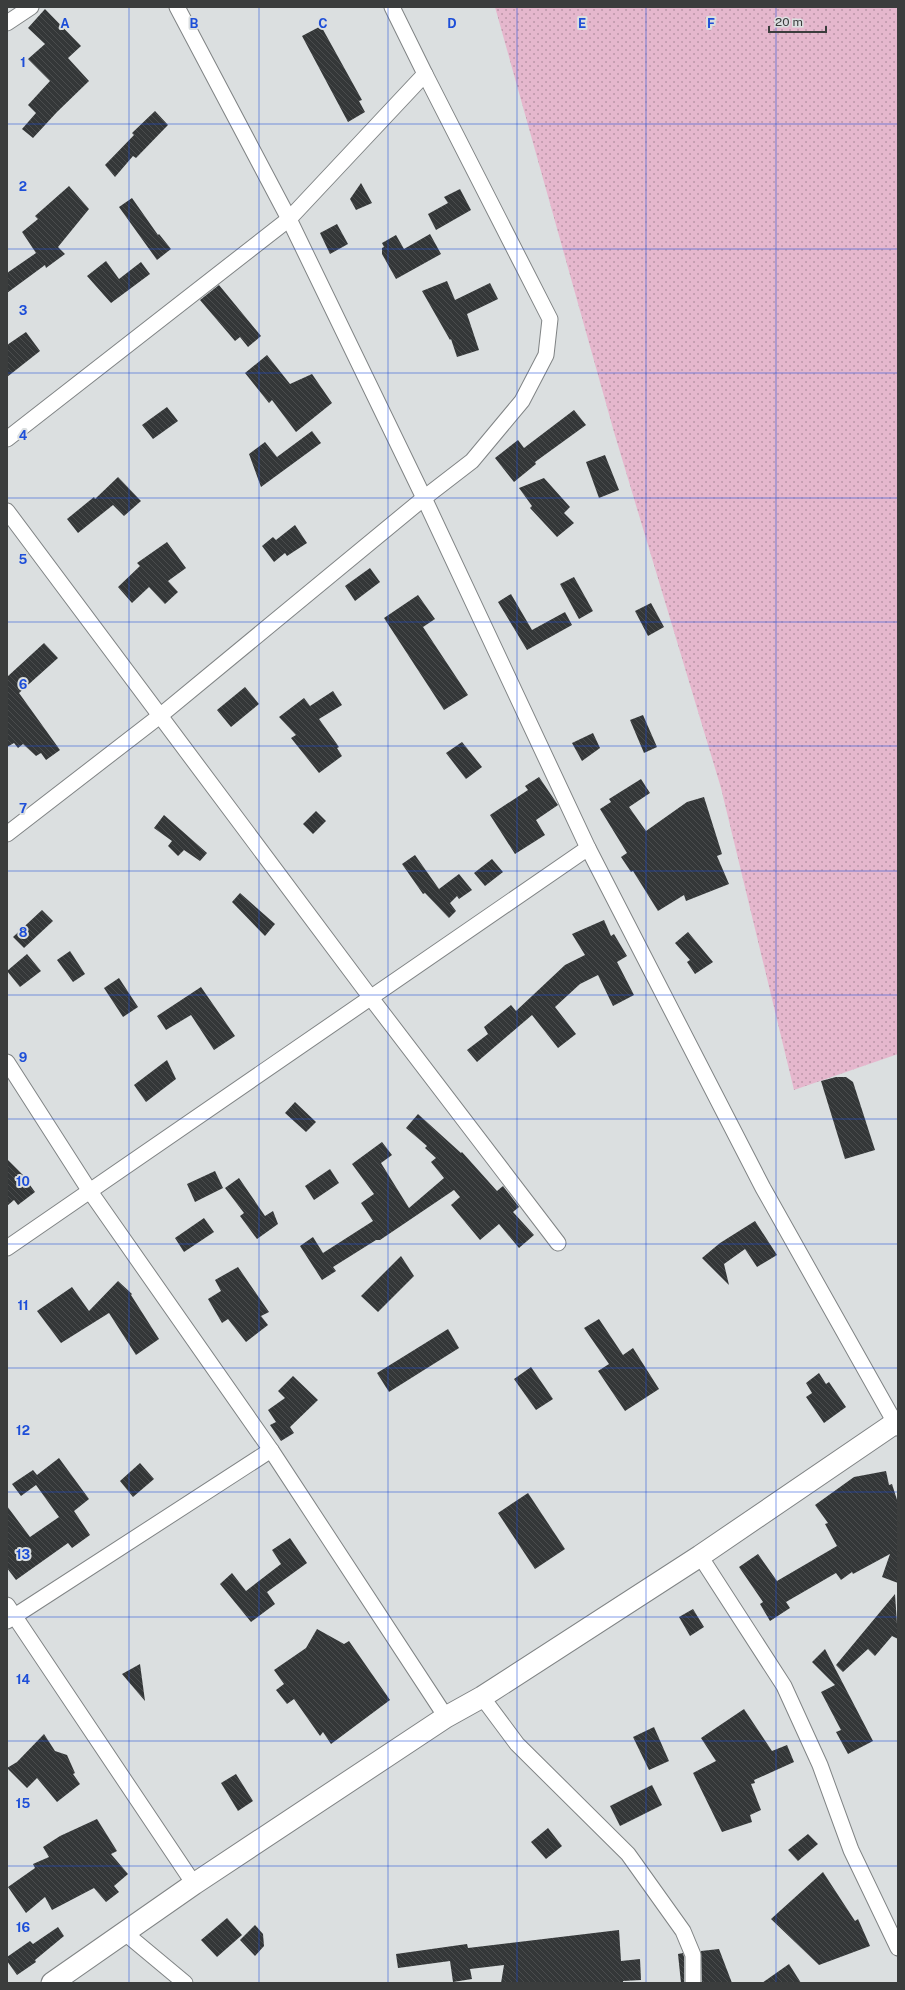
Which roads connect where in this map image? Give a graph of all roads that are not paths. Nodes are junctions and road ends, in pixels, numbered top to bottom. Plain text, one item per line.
1 (31, 7) edge
2 (176, 7) edge
3 (392, 7) edge
4 (7, 23) edge
5 (425, 74) junction
6 (289, 219) junction
7 (7, 440) edge
8 (424, 498) junction
9 (7, 511) edge
10 (161, 715) junction
11 (7, 834) edge
12 (588, 848) junction
13 (371, 998) junction
14 (7, 1062) edge
15 (89, 1190) junction
16 (558, 1243) dead end
17 (7, 1248) edge
18 (897, 1424) edge
19 (271, 1450) junction
20 (700, 1556) junction
21 (9, 1614) edge
22 (482, 1697) junction
23 (446, 1717) junction
24 (194, 1884) junction
25 (125, 1933) junction
26 (898, 1948) edge
27 (52, 1983) edge
28 (185, 1983) edge
29 (693, 1983) edge

1 - 4 street
2 - 6 street
3 - 5 street
5 - 6 street
5 - 8 street
6 - 7 street
6 - 8 street
8 - 10 street
8 - 12 street
9 - 10 street
10 - 11 street
10 - 13 street
12 - 13 street
12 - 18 street
13 - 15 street
13 - 16 street
14 - 15 street
15 - 17 street
15 - 19 street
18 - 20 main road
19 - 21 street
19 - 23 street
20 - 22 main road
20 - 26 street
21 - 24 street
22 - 23 main road
22 - 29 street
23 - 24 main road
24 - 25 main road
25 - 27 main road
25 - 28 street

